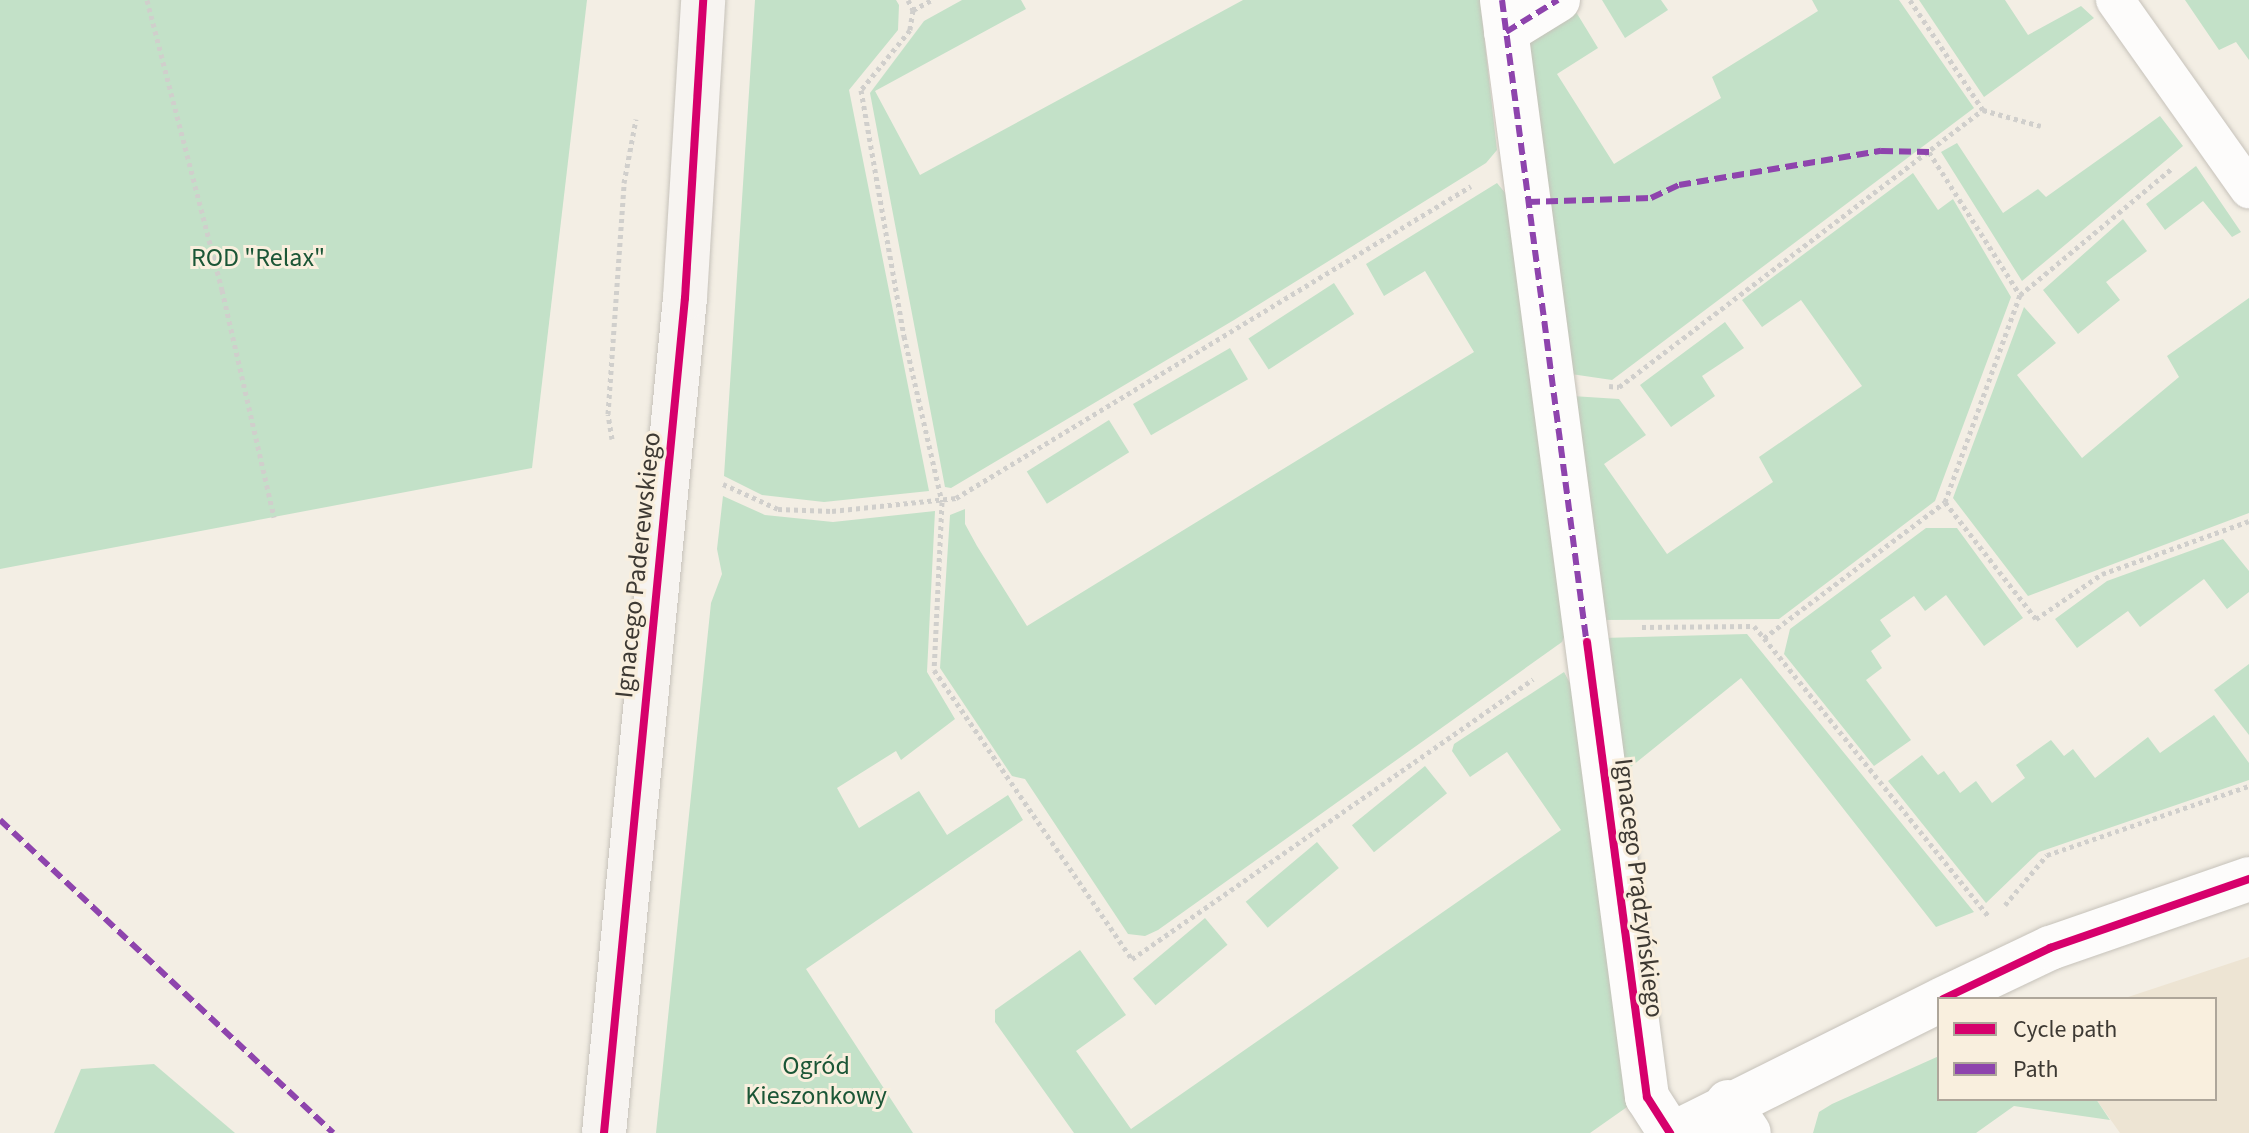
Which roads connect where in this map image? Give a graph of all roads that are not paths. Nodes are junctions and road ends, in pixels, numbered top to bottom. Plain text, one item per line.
1 (703, 0) edge
2 (1558, 0) edge
3 (2115, 0) edge
4 (1504, 16) edge
5 (2249, 189) edge
6 (2249, 879) edge
7 (1947, 997) edge
8 (1937, 1002) edge
9 (1738, 1118) edge
10 (604, 1133) edge
11 (1672, 1133) edge

1 - 10 street, Ignacego Paderewskiego
2 - 4 street
3 - 5 lane
4 - 11 street, Ignacego Prądzyńskiego
6 - 7 street
8 - 9 street
9 - 11 street

